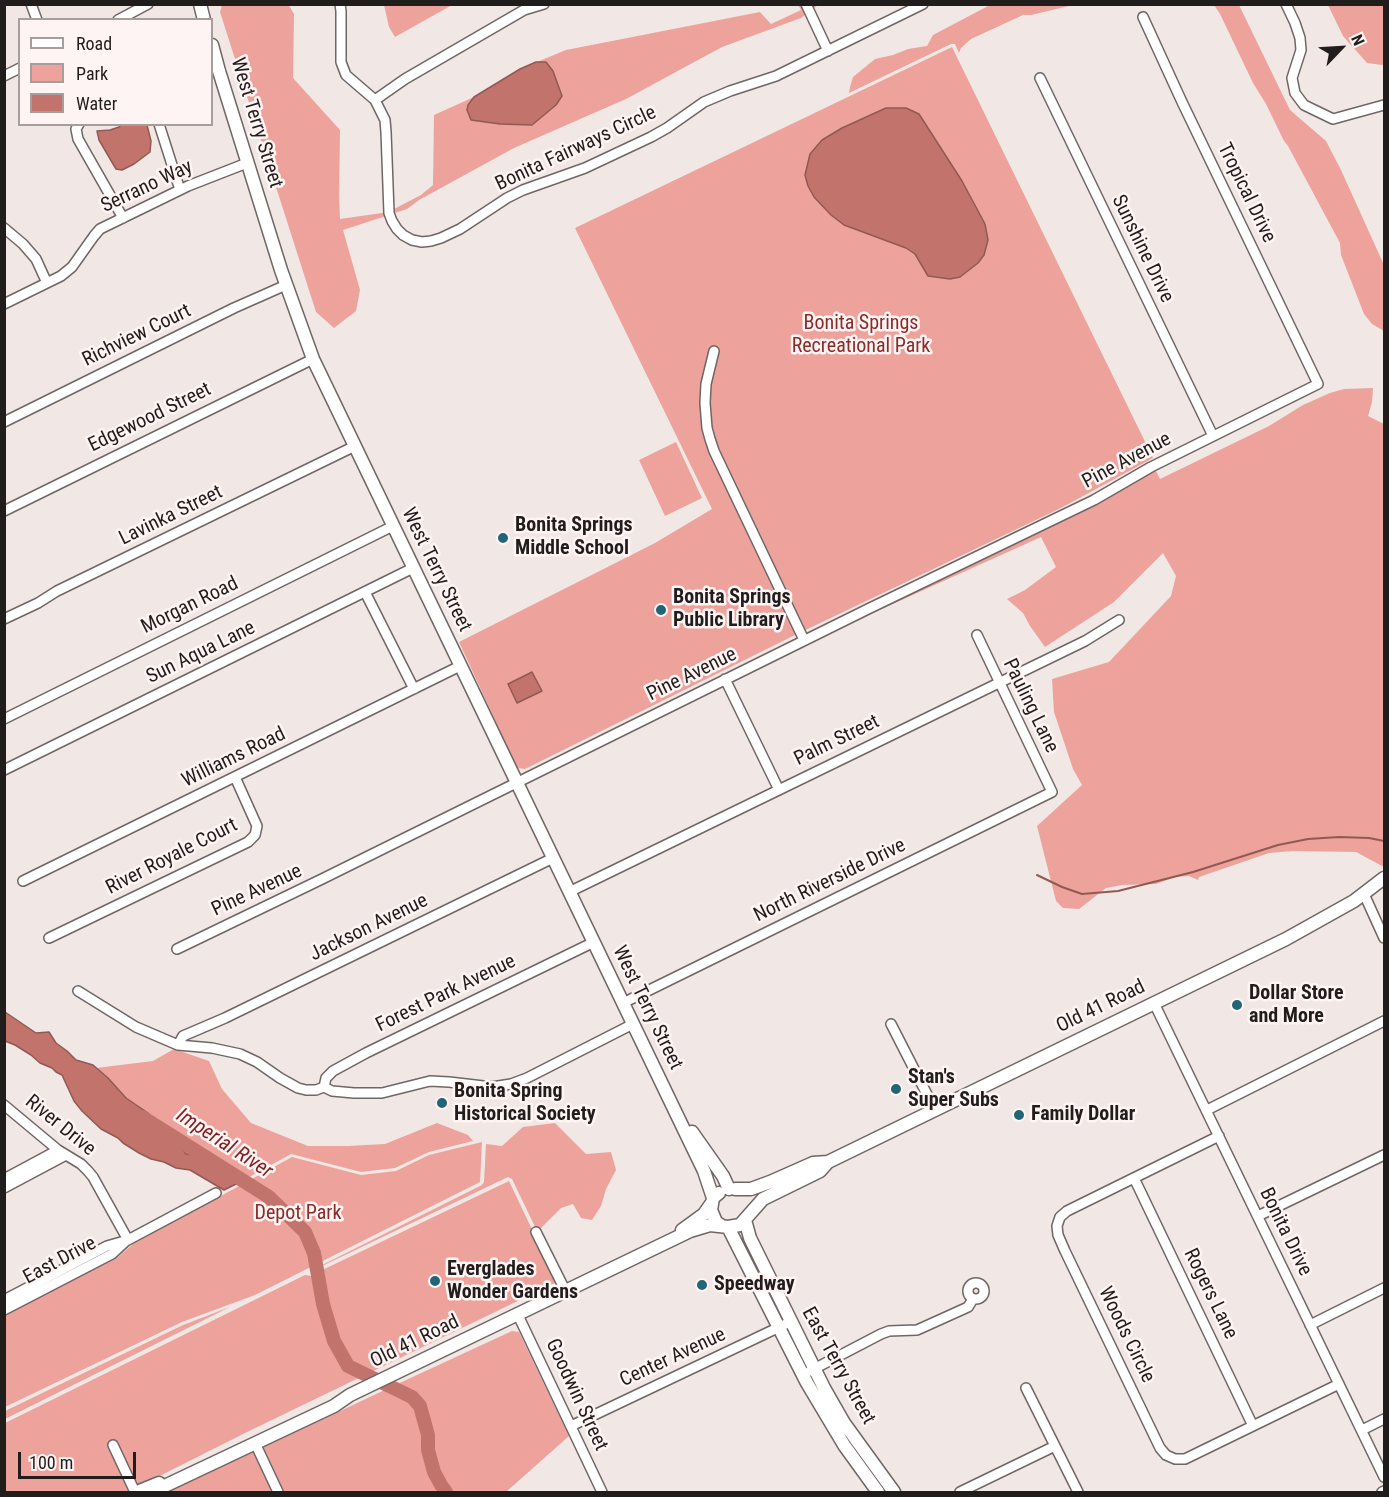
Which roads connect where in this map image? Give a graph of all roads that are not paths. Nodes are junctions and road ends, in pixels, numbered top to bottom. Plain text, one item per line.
1 (148, 4) edge
2 (340, 4) edge
3 (544, 4) edge
4 (806, 4) edge
5 (923, 4) edge
6 (1286, 4) edge
7 (1143, 17) dead end
8 (122, 18) edge
9 (213, 48) edge
10 (828, 51) junction
11 (18, 69) edge
12 (4, 76) edge
13 (1040, 78) dead end
14 (375, 100) junction
15 (1384, 105) edge
16 (78, 126) edge
17 (160, 126) edge
18 (247, 163) junction
19 (180, 190) junction
20 (123, 218) junction
21 (4, 228) edge
22 (47, 283) junction
23 (286, 285) junction
24 (4, 304) edge
25 (714, 351) dead end
26 (313, 359) junction
27 (1318, 384) joint
28 (4, 422) edge
29 (1213, 436) junction
30 (355, 446) junction
31 (4, 511) edge
32 (393, 526) junction
33 (413, 568) junction
34 (365, 592) junction
35 (4, 619) edge
36 (1119, 620) dead end
37 (977, 635) dead end
38 (804, 640) junction
39 (460, 666) junction
40 (725, 679) junction
41 (999, 682) junction
42 (414, 689) junction
43 (4, 719) edge
44 (4, 770) edge
45 (235, 777) junction
46 (516, 783) junction
47 (778, 790) junction
48 (1052, 792) joint
49 (553, 858) junction
50 (1384, 878) edge
51 (23, 881) dead end
52 (569, 892) junction
53 (1364, 894) junction
54 (49, 938) dead end
55 (1384, 938) edge
56 (594, 942) junction
57 (177, 949) dead end
58 (78, 991) dead end
59 (623, 1003) junction
60 (1154, 1003) junction
61 (1384, 1021) edge
62 (633, 1024) junction
63 (891, 1024) dead end
64 (200, 1030) junction
65 (178, 1045) junction
66 (203, 1046) junction
67 (324, 1087) junction
68 (668, 1096) junction
69 (4, 1105) edge
70 (935, 1110) junction
71 (1207, 1110) junction
72 (1219, 1136) junction
73 (62, 1152) junction
74 (1384, 1155) edge
75 (828, 1162) junction
76 (1134, 1178) junction
77 (4, 1179) edge
78 (4, 1188) edge
79 (732, 1189) junction
80 (216, 1193) dead end
81 (712, 1201) junction
82 (1258, 1216) junction
83 (746, 1218) junction
84 (725, 1226) junction
85 (536, 1232) dead end
86 (128, 1239) junction
87 (658, 1246) junction
88 (1384, 1288) edge
89 (565, 1290) junction
90 (973, 1299) dead end
91 (4, 1300) edge
92 (4, 1310) edge
93 (518, 1313) junction
94 (790, 1322) junction
95 (1310, 1325) junction
96 (778, 1328) junction
97 (808, 1372) junction
98 (1339, 1384) junction
99 (1026, 1388) dead end
100 (350, 1395) junction
101 (1384, 1419) edge
102 (571, 1426) junction
103 (1253, 1426) junction
104 (1362, 1430) junction
105 (255, 1443) junction
106 (113, 1445) dead end
107 (1055, 1446) junction
108 (1384, 1477) edge
109 (980, 1488) edge
110 (136, 1492) edge
111 (152, 1492) edge
112 (278, 1492) edge
113 (602, 1492) edge
114 (878, 1492) edge
115 (894, 1492) edge
116 (960, 1492) edge
117 (1078, 1492) edge

1 - 8 street
2 - 14 street, Bonita Fairways Circle
3 - 14 street
4 - 10 street
5 - 10 street, Bonita Fairways Circle
6 - 15 street
7 - 27 street, Tropical Drive
9 - 18 street, West Terry Street
10 - 14 street, Bonita Fairways Circle
11 - 12 street
13 - 29 street, Sunshine Drive
16 - 20 street
17 - 19 street
18 - 19 street, Serrano Way
18 - 23 street, West Terry Street
19 - 20 street, Serrano Way
20 - 22 street, Serrano Way
21 - 22 street
22 - 24 street, Serrano Way
23 - 26 street, West Terry Street
23 - 28 street, Richview Court
25 - 38 street
26 - 30 street, West Terry Street
26 - 31 street, Edgewood Street
27 - 29 street, Pine Avenue
29 - 38 street, Pine Avenue
30 - 32 street, West Terry Street
30 - 35 street, Lavinka Street
32 - 33 street, West Terry Street
32 - 43 street, Morgan Road
33 - 34 street, Sun Aqua Lane
33 - 39 street, West Terry Street
34 - 42 street
34 - 44 street, Sun Aqua Lane
36 - 41 street, Palm Street
37 - 41 street, Pauling Lane
38 - 40 street, Pine Avenue
39 - 42 street, Williams Road
39 - 46 street, West Terry Street
40 - 46 street, Pine Avenue
40 - 47 street
41 - 47 street, Palm Street
41 - 48 street, Pauling Lane
42 - 45 street, Williams Road
45 - 51 street, Williams Road
45 - 54 street, River Royale Court
46 - 49 street, West Terry Street
46 - 57 street, Pine Avenue
47 - 52 street, Palm Street
48 - 59 street, North Riverside Drive
49 - 52 street, West Terry Street
49 - 64 street, Jackson Avenue
50 - 53 street, Old 41 Road
52 - 56 street, West Terry Street
53 - 55 street
53 - 60 street, Old 41 Road
56 - 59 street, West Terry Street
56 - 67 street, Forest Park Avenue
58 - 65 street
59 - 62 street, West Terry Street
60 - 70 street, Old 41 Road
60 - 71 street, Bonita Drive
61 - 71 street
62 - 67 street
62 - 68 street, West Terry Street
63 - 70 street
64 - 65 street, Jackson Avenue
64 - 66 street
65 - 66 street
66 - 67 street
68 - 79 street, West Terry Street
68 - 81 street, West Terry Street
69 - 73 street, River Drive
70 - 75 street, Old 41 Road
71 - 72 street, Bonita Drive
72 - 76 street, Woods Circle
72 - 82 street, Bonita Drive
73 - 77 street
73 - 78 street
73 - 86 street, River Drive
74 - 82 street
75 - 79 street, Old 41 Road
75 - 83 street, Old 41 Road
76 - 103 street, Rogers Lane
76 - 103 street, Woods Circle
79 - 81 street
79 - 83 street
80 - 86 street, East Drive
81 - 84 street
81 - 87 street, Old 41 Road
82 - 95 street, Bonita Drive
83 - 84 street
83 - 94 street, East Terry Street
84 - 87 street, Old 41 Road
84 - 96 street, East Terry Street
85 - 89 street
86 - 91 street, East Drive
86 - 92 street, East Drive
87 - 89 street, Old 41 Road
88 - 95 street
89 - 93 street, Old 41 Road
90 - 97 street
93 - 100 street, Old 41 Road
93 - 102 street, Goodwin Street
94 - 96 street, Center Avenue
94 - 97 street, East Terry Street
95 - 98 street, Bonita Drive
96 - 97 street, East Terry Street
96 - 102 street, Center Avenue
97 - 114 street
97 - 115 street, East Terry Street
98 - 103 street, Woods Circle
98 - 104 street, Bonita Drive
99 - 107 street
100 - 105 street, Old 41 Road
100 - 110 street, Old 41 Road
101 - 104 street
102 - 113 street, Goodwin Street
104 - 108 street, Bonita Drive
105 - 111 street, Old 41 Road
105 - 112 street
106 - 110 street
107 - 109 street
107 - 117 street
109 - 116 street

